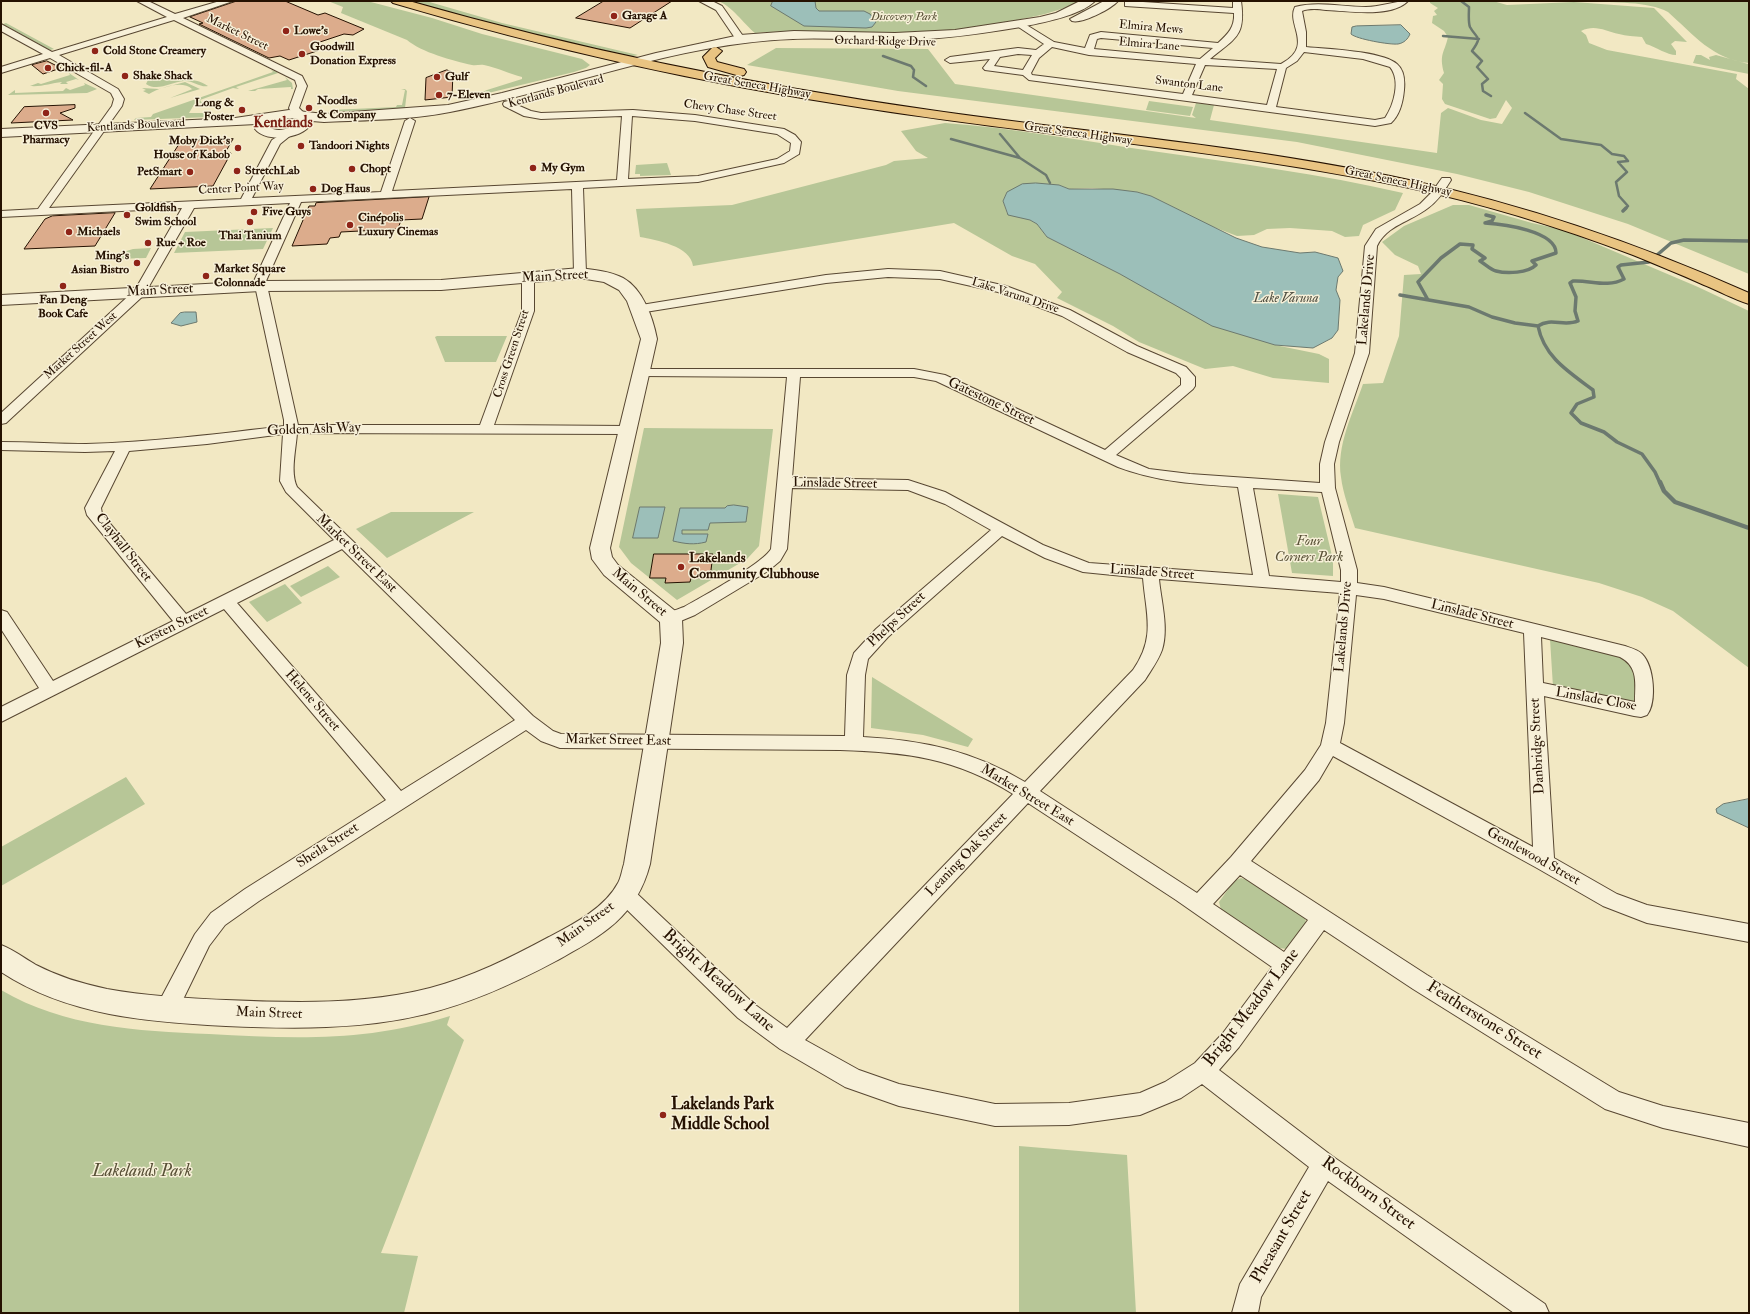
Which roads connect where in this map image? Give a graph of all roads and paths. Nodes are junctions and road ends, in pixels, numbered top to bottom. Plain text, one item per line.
1 (141, 1) edge
2 (229, 1) edge
3 (397, 1) edge
4 (432, 1) edge
5 (703, 1) edge
6 (1089, 1) edge
7 (1112, 1) edge
8 (1404, 1) edge
9 (1128, 4) dead end
10 (1238, 6) edge
11 (175, 17) junction
12 (1, 27) edge
13 (1024, 27) junction
14 (740, 39) junction
15 (1051, 44) junction
16 (1222, 46) junction
17 (1302, 49) junction
18 (716, 51) junction
19 (1089, 52) junction
20 (1037, 53) junction
21 (997, 54) junction
22 (51, 55) junction
23 (950, 60) dead end
24 (655, 61) junction
25 (676, 61) junction
26 (636, 62) junction
27 (1202, 62) junction
28 (1282, 67) junction
29 (1, 70) edge
30 (1026, 73) junction
31 (757, 76) junction
32 (1186, 98) junction
33 (296, 100) junction
34 (522, 106) junction
35 (1271, 108) junction
36 (627, 113) junction
37 (302, 116) junction
38 (271, 118) junction
39 (410, 121) junction
40 (291, 131) junction
41 (99, 132) junction
42 (269, 132) junction
43 (1, 133) edge
44 (1, 140) edge
45 (1242, 143) dead end
46 (273, 145) junction
47 (1338, 157) dead end
48 (1361, 161) dead end
49 (1399, 169) dead end
50 (622, 183) junction
51 (577, 185) junction
52 (1443, 185) junction
53 (386, 194) junction
54 (297, 199) junction
55 (245, 201) junction
56 (190, 204) junction
57 (41, 212) junction
58 (1, 214) edge
59 (580, 273) junction
60 (528, 278) junction
61 (1749, 284) edge
62 (262, 286) junction
63 (140, 292) junction
64 (1749, 299) edge
65 (1, 300) edge
66 (639, 309) junction
67 (642, 372) junction
68 (794, 373) junction
69 (1, 420) edge
70 (290, 428) junction
71 (486, 428) junction
72 (627, 430) junction
73 (1, 446) edge
74 (124, 447) junction
75 (1106, 456) junction
76 (785, 483) junction
77 (1245, 483) junction
78 (1328, 488) junction
79 (1001, 529) junction
80 (343, 542) junction
81 (1151, 573) junction
82 (1262, 581) junction
83 (1349, 588) junction
84 (226, 601) junction
85 (1, 616) edge
86 (670, 619) junction
87 (183, 622) junction
88 (1532, 631) junction
89 (1535, 688) junction
90 (50, 690) junction
91 (1, 715) edge
92 (527, 721) junction
93 (655, 742) junction
94 (854, 742) junction
95 (1330, 746) junction
96 (1027, 794) junction
97 (398, 801) junction
98 (1544, 862) junction
99 (1238, 863) junction
100 (625, 895) junction
101 (1200, 904) junction
102 (1322, 917) junction
103 (1749, 933) edge
104 (1, 957) edge
105 (1286, 965) junction
106 (167, 1009) junction
107 (788, 1042) junction
108 (1203, 1071) junction
109 (1749, 1135) edge
110 (1324, 1164) junction
111 (1245, 1313) edge
112 (1536, 1313) edge

1 - 11 street, Market Street
2 - 11 street
3 - 26 main road, Great Seneca Highway
4 - 24 main road, Great Seneca Highway
5 - 14 street
6 - 13 street, Orchard Ridge Drive
7 - 13 street, Orchard Ridge Drive
8 - 17 street
9 - 10 street
10 - 16 street
11 - 22 street
11 - 33 street, Market Street
12 - 22 street
13 - 14 street, Orchard Ridge Drive
13 - 15 street, Elmira Lane
13 - 18 street, Orchard Ridge Drive
14 - 24 street, Orchard Ridge Drive
15 - 19 street, Elmira Lane
15 - 20 street
16 - 19 street, Elmira Mews
16 - 27 street
17 - 28 street
17 - 35 street, Swanton Lane
18 - 25 street, Orchard Ridge Drive
18 - 31 main road
19 - 27 street, Elmira Lane
20 - 21 street
20 - 30 street
21 - 23 street
21 - 30 street, Swanton Lane
22 - 29 street
22 - 41 street
24 - 25 street, Orchard Ridge Drive
24 - 26 main road, Great Seneca Highway
24 - 34 street, Kentlands Boulevard
24 - 52 main road, Great Seneca Highway
25 - 31 main road, Great Seneca Highway
26 - 37 street, Kentlands Boulevard
27 - 28 street, Elmira Lane
27 - 32 street
28 - 35 street
30 - 32 street, Swanton Lane
31 - 45 main road, Great Seneca Highway
32 - 35 street, Swanton Lane
33 - 37 street
33 - 38 street
34 - 36 street, Chevy Chase Street
34 - 39 street, Kentlands Boulevard
36 - 50 street
36 - 50 street, Chevy Chase Street
37 - 38 street, Kentlands Boulevard
37 - 40 street
38 - 41 street, Kentlands Boulevard
38 - 42 street
39 - 40 street, Kentlands Boulevard
39 - 53 street
40 - 42 street, Kentlands Boulevard
40 - 46 street
41 - 42 street, Kentlands Boulevard
41 - 43 street, Kentlands Boulevard
41 - 44 street, Kentlands Boulevard
41 - 57 street
42 - 46 street
46 - 55 street
47 - 48 main road, Great Seneca Highway
49 - 52 main road, Great Seneca Highway
50 - 51 street, Chevy Chase Street
51 - 53 street, Center Point Way
51 - 59 street
52 - 61 main road, Great Seneca Highway
52 - 64 main road, Great Seneca Highway
52 - 78 street, Lakelands Drive
53 - 54 street, Center Point Way
54 - 55 street, Center Point Way
54 - 62 street, Market Street East
55 - 56 street, Center Point Way
56 - 57 street, Center Point Way
56 - 63 street, Market Street West
57 - 58 street, Center Point Way
59 - 60 street, Main Street
59 - 66 street, Main Street
60 - 62 street, Main Street
60 - 71 street, Cross Green Street
62 - 63 street, Main Street
62 - 70 street, Market Street East
63 - 65 street, Main Street
63 - 69 street, Market Street West
66 - 67 street, Main Street
66 - 75 street, Lake Varuna Drive
67 - 68 street, Gatestone Street
67 - 72 street, Main Street
68 - 75 street, Gatestone Street
68 - 76 street
70 - 71 street, Golden Ash Way
70 - 74 street, Golden Ash Way
70 - 80 street, Market Street East
71 - 72 street, Golden Ash Way
72 - 86 street, Main Street
73 - 74 street, Golden Ash Way
74 - 87 street, Clayhall Street
75 - 77 street, Gatestone Street
76 - 79 street, Linslade Street
76 - 86 street
77 - 78 street, Gatestone Street
77 - 82 street
78 - 83 street, Lakelands Drive
79 - 81 street, Linslade Street
79 - 94 street, Phelps Street
80 - 84 street, Kersten Street
80 - 92 street, Market Street East
81 - 82 street, Linslade Street
81 - 96 street, Leaning Oak Street
82 - 83 street, Linslade Street
83 - 88 street, Linslade Street
83 - 95 street, Lakelands Drive
84 - 87 street, Kersten Street
84 - 97 street, Helene Street
85 - 90 street
86 - 93 street, Main Street
87 - 90 street, Kersten Street
88 - 89 street, Danbridge Street
88 - 89 street, Linslade Close
89 - 98 street, Danbridge Street
90 - 91 street, Kersten Street
92 - 93 street, Market Street East
92 - 97 street, Sheila Street
93 - 94 street, Market Street East
93 - 100 street, Main Street
94 - 96 street, Market Street East
95 - 98 street, Gentlewood Street
95 - 99 street, Lakelands Drive
96 - 101 street, Market Street East
96 - 107 street, Leaning Oak Street
97 - 106 street, Sheila Street
98 - 103 street, Gentlewood Street
99 - 101 street, Lakelands Drive
99 - 102 street, Featherstone Street
100 - 106 street, Main Street
100 - 107 street, Bright Meadow Lane
101 - 105 street, Market Street East
102 - 105 street, Bright Meadow Lane
102 - 109 street, Featherstone Street
104 - 106 street, Main Street
105 - 108 street, Bright Meadow Lane
107 - 108 street, Bright Meadow Lane
108 - 110 street, Rockborn Street
110 - 111 street, Pheasant Street
110 - 112 street, Rockborn Street

